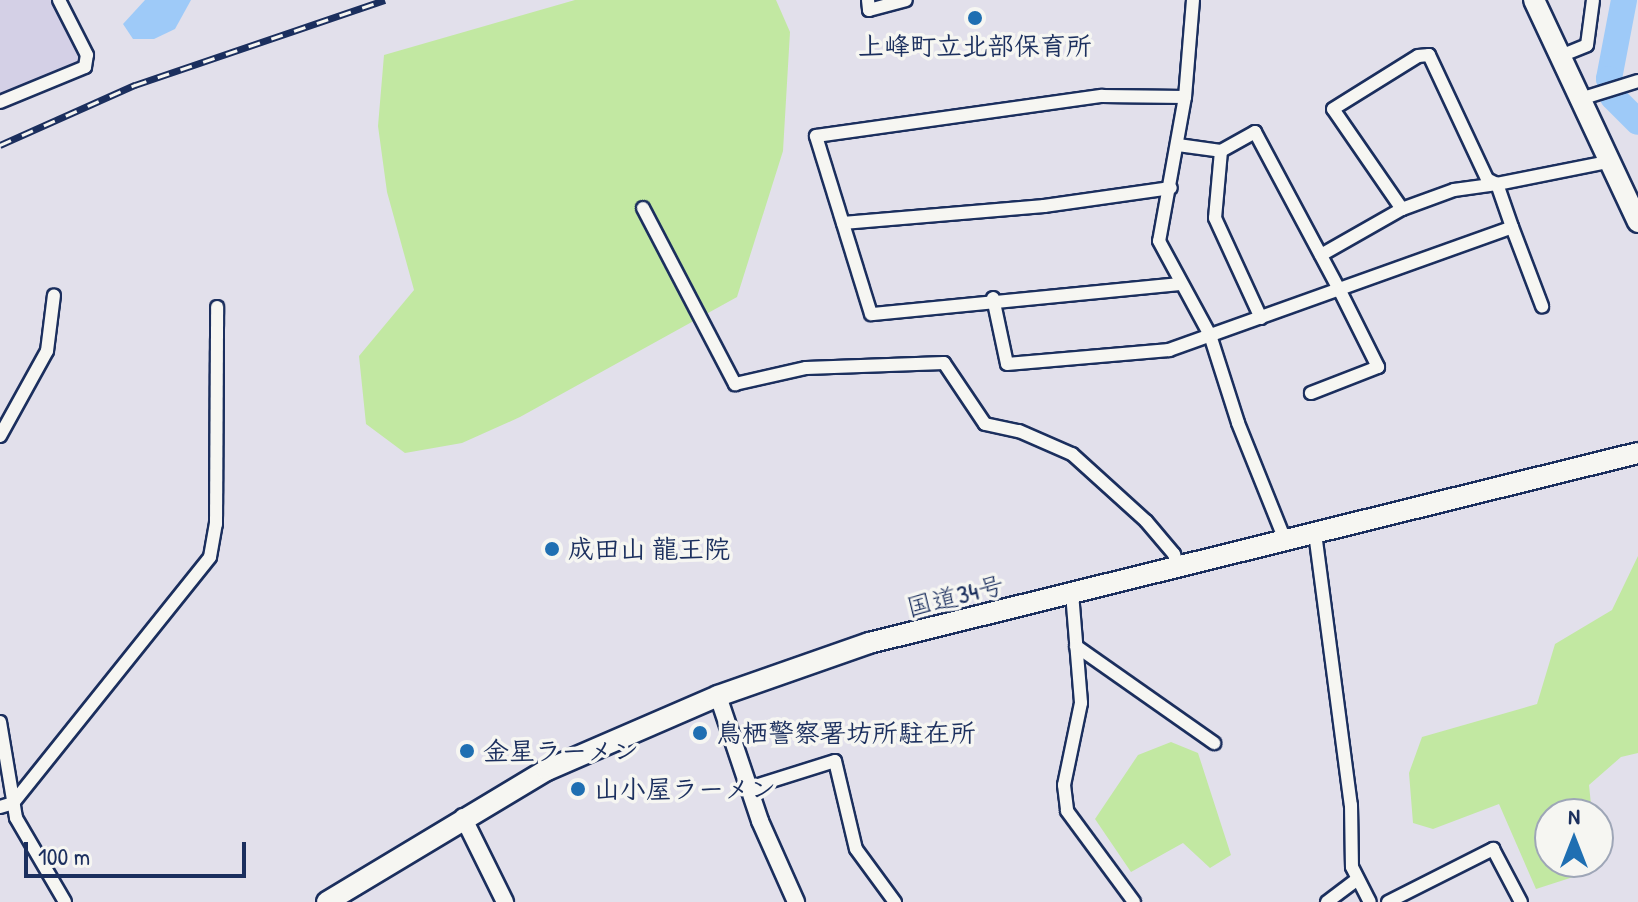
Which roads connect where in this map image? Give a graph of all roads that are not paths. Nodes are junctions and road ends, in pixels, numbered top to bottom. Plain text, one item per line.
1 (59, 0) edge
2 (868, 0) edge
3 (906, 0) edge
4 (1193, 0) edge
5 (1534, 0) edge
6 (1593, 0) edge
7 (1558, 57) junction
8 (1638, 81) edge
9 (1185, 97) junction
10 (1577, 100) junction
11 (0, 102) edge
12 (1178, 145) junction
13 (1221, 151) junction
14 (1607, 162) junction
15 (1497, 184) junction
16 (1171, 188) junction
17 (643, 208) dead end
18 (1402, 209) junction
19 (1638, 222) edge
20 (843, 223) junction
21 (1512, 227) junction
22 (1321, 255) junction
23 (1179, 284) junction
24 (1340, 291) junction
25 (54, 295) dead end
26 (993, 298) junction
27 (1542, 306) dead end
28 (217, 307) dead end
29 (1261, 318) junction
30 (1210, 335) junction
31 (1311, 393) dead end
32 (0, 436) edge
33 (1638, 453) edge
34 (1315, 533) junction
35 (1285, 540) junction
36 (1178, 567) junction
37 (1072, 593) junction
38 (1076, 646) junction
39 (718, 696) junction
40 (0, 722) edge
41 (1214, 743) dead end
42 (749, 788) junction
43 (6, 805) edge
44 (463, 817) junction
45 (1356, 880) junction
46 (65, 902) edge
47 (327, 902) edge
48 (505, 902) edge
49 (796, 902) edge
50 (895, 902) edge
51 (1134, 902) edge
52 (1327, 902) edge
53 (1370, 902) edge
54 (1388, 902) edge
55 (1521, 902) edge

1 - 11 street
2 - 3 street
4 - 9 street
5 - 7 main road
6 - 7 street
7 - 10 main road
8 - 10 street
9 - 12 street
9 - 20 street
10 - 14 main road
12 - 13 street
12 - 16 street
13 - 22 street
13 - 29 street
14 - 15 street
14 - 19 main road
15 - 18 street
15 - 18 street
15 - 21 street
16 - 20 street
16 - 23 street
17 - 36 street
18 - 22 street
20 - 26 street
21 - 24 street
21 - 27 street
22 - 24 street
23 - 26 street
23 - 30 street
24 - 29 street
24 - 31 street
25 - 32 street
26 - 30 street
28 - 43 street
29 - 30 street
30 - 35 street
33 - 34 main road, 国道34号
34 - 35 main road, 国道34号
34 - 45 street
35 - 36 main road, 国道34号
36 - 37 main road, 国道34号
37 - 38 street
37 - 39 main road, 国道34号
38 - 41 street
38 - 51 street
39 - 42 street
39 - 44 main road, 国道34号
40 - 43 street
42 - 49 street
42 - 50 street
43 - 46 street
44 - 47 main road, 国道34号
44 - 48 street
45 - 52 street
45 - 53 street
54 - 55 street

